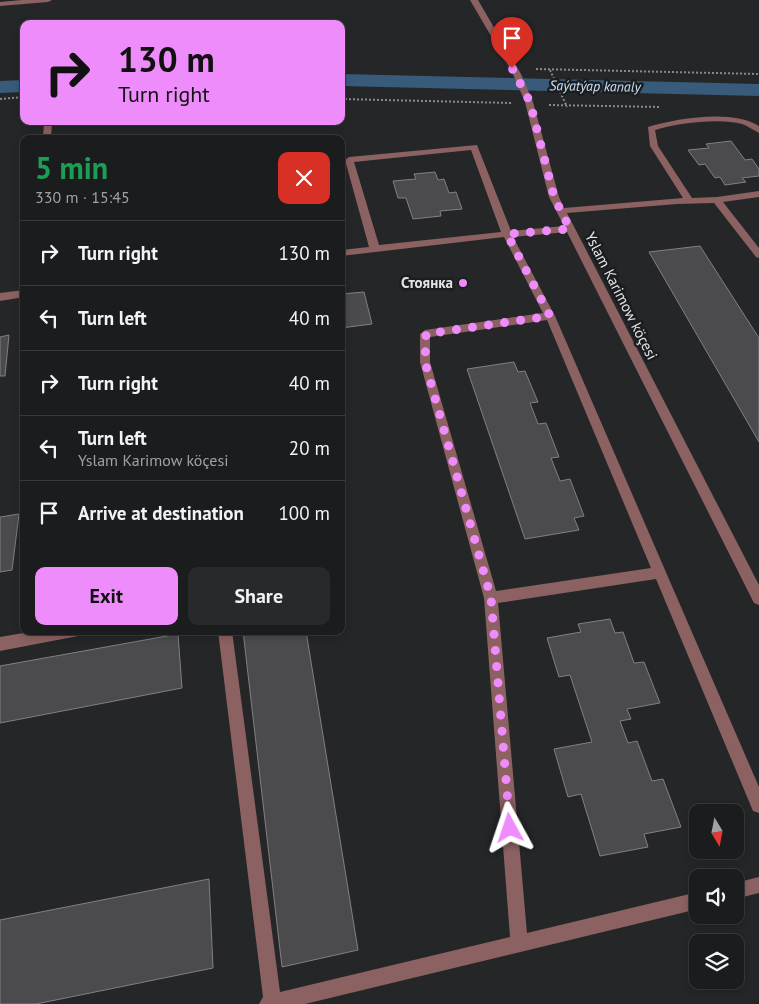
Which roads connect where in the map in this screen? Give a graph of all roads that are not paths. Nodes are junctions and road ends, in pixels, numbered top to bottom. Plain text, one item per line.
1 (48, 0) edge
2 (474, 0) edge
3 (0, 4) edge
4 (759, 130) edge
5 (759, 194) edge
6 (689, 200) junction
7 (717, 200) junction
8 (561, 210) junction
9 (570, 229) junction
10 (507, 234) junction
11 (375, 249) junction
12 (345, 253) edge
13 (759, 254) edge
14 (20, 294) edge
15 (0, 297) edge
16 (550, 316) junction
17 (660, 573) junction
18 (491, 598) junction
19 (759, 599) edge
20 (51, 635) edge
21 (226, 635) edge
22 (0, 644) edge
23 (759, 805) edge
24 (759, 885) edge
25 (744, 889) edge
26 (689, 902) edge
27 (519, 944) junction
28 (270, 1003) edge

1 - 3 street
2 - 8 street, Yslam Karimow köçesi
4 - 6 street
5 - 7 street
6 - 7 street
6 - 8 street
7 - 13 street
8 - 9 street, Yslam Karimow köçesi
9 - 10 street
9 - 19 street, Yslam Karimow köçesi
10 - 11 street
10 - 11 street
10 - 16 street
11 - 12 street
14 - 15 street
16 - 17 street
16 - 18 street
17 - 18 street
17 - 23 street
18 - 27 street
20 - 22 street
21 - 28 street
24 - 25 street
26 - 27 street
27 - 28 street

